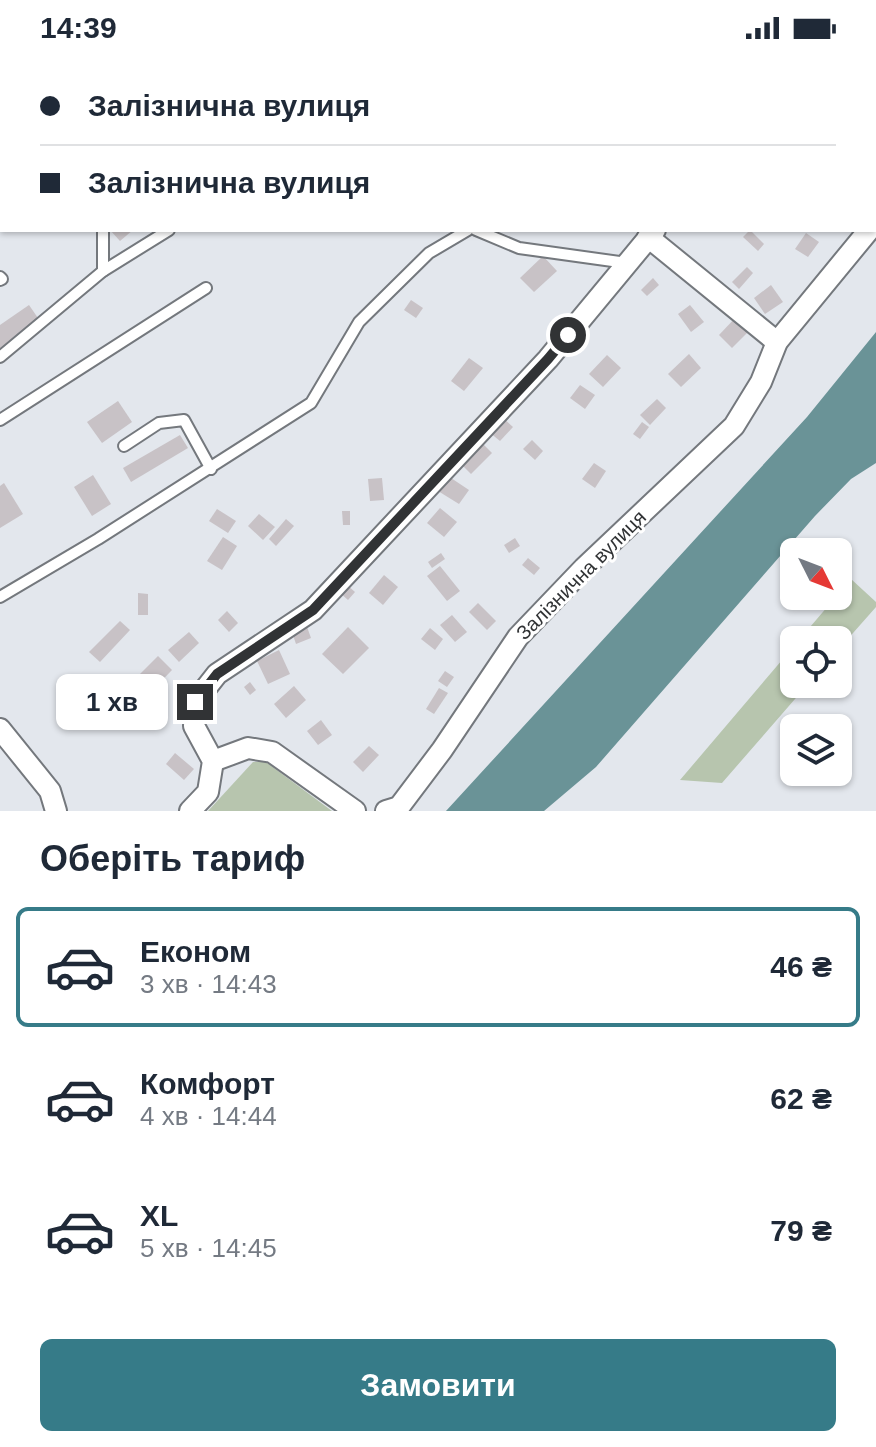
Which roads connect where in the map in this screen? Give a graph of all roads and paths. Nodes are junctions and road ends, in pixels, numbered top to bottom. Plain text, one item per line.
1 (103, 232) edge
2 (166, 232) edge
3 (465, 232) edge
4 (481, 232) edge
5 (867, 232) edge
6 (651, 234) edge
7 (627, 263) junction
8 (103, 271) junction
9 (206, 288) dead end
10 (777, 342) junction
11 (0, 357) edge
12 (0, 420) edge
13 (124, 446) dead end
14 (211, 469) junction
15 (0, 597) edge
16 (0, 729) edge
17 (213, 761) junction
18 (56, 811) edge
19 (190, 811) edge
20 (355, 811) edge
21 (386, 811) edge

1 - 8 lane
2 - 8 lane
3 - 14 lane
4 - 7 lane
5 - 10 street, Залізнична вулиця
6 - 7 street
6 - 10 street
7 - 17 street
8 - 11 lane
9 - 12 lane
10 - 21 street, Залізнична вулиця
13 - 14 lane
14 - 15 lane
16 - 18 street
17 - 19 street
17 - 20 street

